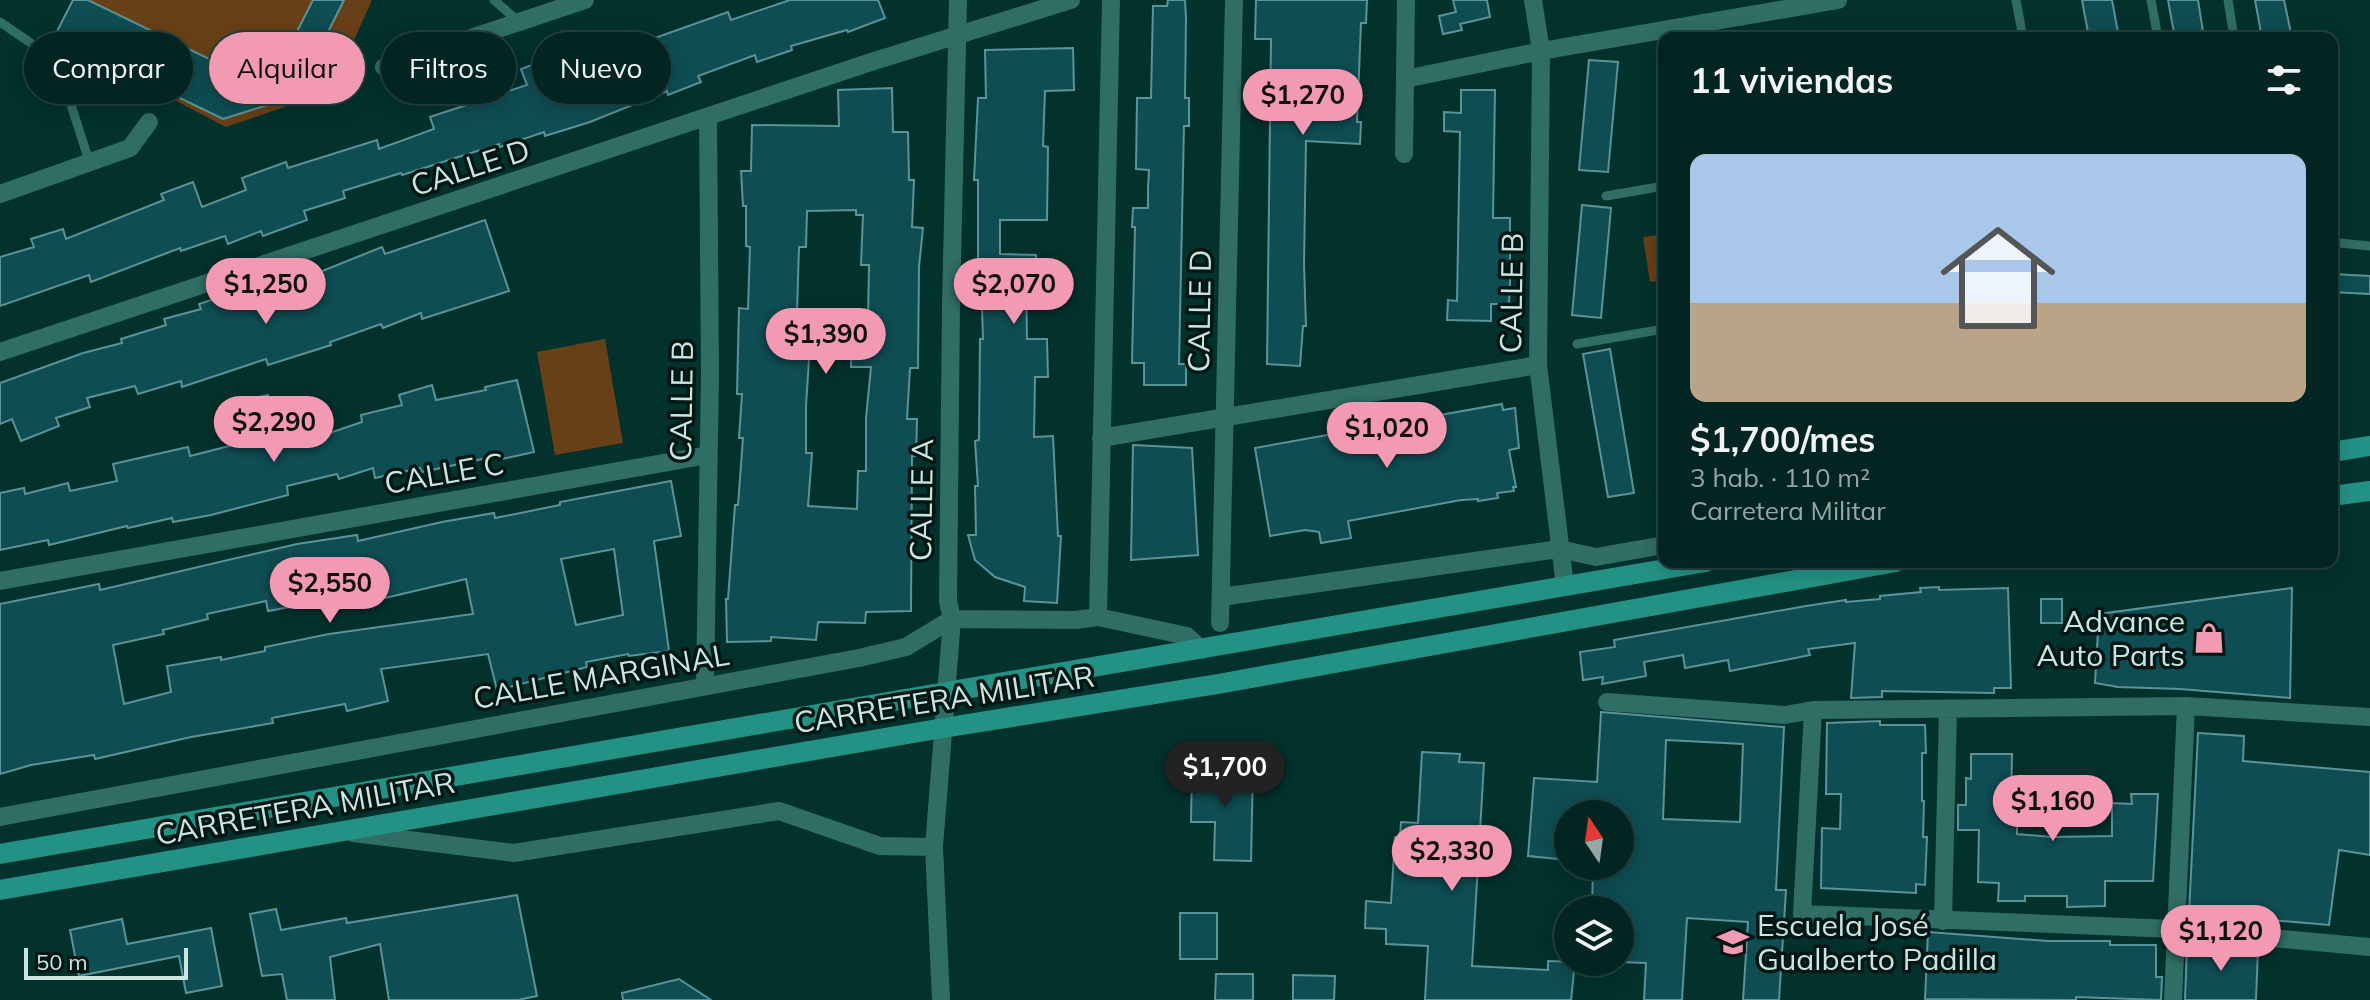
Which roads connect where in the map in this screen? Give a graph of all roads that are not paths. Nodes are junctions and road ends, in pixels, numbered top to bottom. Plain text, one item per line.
1 (494, 0) edge
2 (585, 0) edge
3 (958, 0) edge
4 (1071, 0) edge
5 (1111, 0) edge
6 (1234, 0) edge
7 (1406, 0) edge
8 (1533, 0) edge
9 (1838, 0) edge
10 (2016, 0) edge
11 (2151, 0) edge
12 (2228, 0) edge
13 (0, 22) edge
14 (519, 22) junction
15 (1710, 30) edge
16 (489, 32) edge
17 (2022, 32) edge
18 (2157, 32) edge
19 (2233, 32) edge
20 (957, 35) junction
21 (1658, 36) edge
22 (1541, 51) junction
23 (1405, 79) junction
24 (708, 117) junction
25 (149, 122) dead end
26 (1404, 154) dead end
27 (90, 164) junction
28 (1658, 187) edge
29 (0, 194) edge
30 (1606, 196) dead end
31 (2340, 243) dead end
32 (2370, 246) edge
33 (1658, 330) edge
34 (1577, 344) dead end
35 (0, 352) edge
36 (1538, 365) junction
37 (1225, 419) junction
38 (1101, 438) junction
39 (2370, 446) edge
40 (2338, 451) edge
41 (708, 455) junction
42 (2370, 491) edge
43 (2338, 495) edge
44 (1658, 546) edge
45 (1559, 549) junction
46 (1671, 568) edge
47 (1863, 568) edge
48 (0, 581) edge
49 (1565, 586) junction
50 (1221, 597) junction
51 (1098, 617) junction
52 (952, 619) junction
53 (1220, 623) dead end
54 (1202, 650) junction
55 (705, 686) junction
56 (946, 691) junction
57 (1607, 702) dead end
58 (2186, 706) junction
59 (1813, 710) junction
60 (1948, 710) junction
61 (2370, 717) edge
62 (943, 728) junction
63 (0, 817) edge
64 (342, 832) junction
65 (934, 847) junction
66 (0, 854) edge
67 (0, 890) edge
68 (1943, 921) junction
69 (2174, 929) junction
70 (2370, 947) edge
71 (941, 1000) edge
72 (2173, 1000) edge

1 - 14 lane
2 - 14 street
3 - 20 street, CALLE A
4 - 20 street, CALLE D
5 - 38 street
6 - 37 street, CALLE D
7 - 23 street
8 - 22 street, CALLE B
9 - 15 street
10 - 17 lane
11 - 18 lane
12 - 19 lane
13 - 27 lane
14 - 16 street
20 - 24 street, CALLE D
20 - 52 street, CALLE A
21 - 22 street
22 - 23 street
22 - 36 street, CALLE B
23 - 26 street
24 - 35 street, CALLE D
24 - 41 street, CALLE B
25 - 27 street
27 - 29 street
28 - 30 lane
31 - 32 lane
33 - 34 lane
36 - 37 street
36 - 45 street, CALLE B
37 - 38 street
37 - 50 street, CALLE D
38 - 51 street
39 - 40 main road
41 - 48 street, CALLE C
41 - 55 street, CALLE B
42 - 43 main road
44 - 45 street
45 - 49 street, CALLE B
45 - 50 street
46 - 49 main road, CARRETERA MILITAR
47 - 62 main road, CARRETERA MILITAR
49 - 54 main road, CARRETERA MILITAR
50 - 53 street, CALLE D
51 - 52 street
51 - 54 street
52 - 55 street, CALLE MARGINAL
52 - 56 street, CALLE A
54 - 56 main road, CARRETERA MILITAR
55 - 63 street, CALLE MARGINAL
56 - 62 street, CALLE A
56 - 66 main road, CARRETERA MILITAR
57 - 59 street
58 - 60 street
58 - 61 street
58 - 69 street
59 - 60 street
59 - 68 street
60 - 68 street
62 - 64 main road, CARRETERA MILITAR
62 - 65 street, CALLE A
64 - 65 street
64 - 67 main road, CARRETERA MILITAR
65 - 71 street, CALLE A
68 - 69 street
69 - 70 street
69 - 72 street

